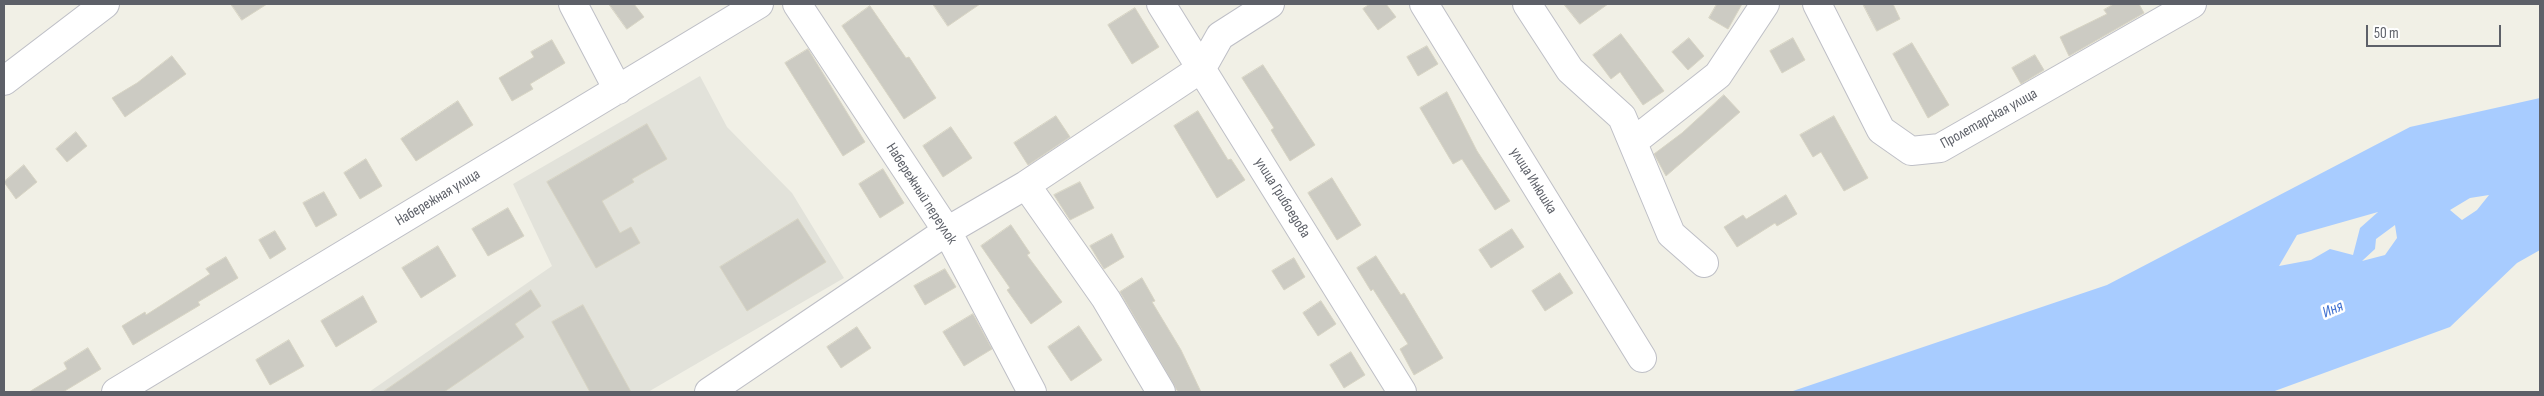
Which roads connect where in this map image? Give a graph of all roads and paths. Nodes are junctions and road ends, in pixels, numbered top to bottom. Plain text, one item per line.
1 (105, 4) edge
2 (573, 4) edge
3 (759, 4) edge
4 (797, 4) edge
5 (1161, 4) edge
6 (1270, 4) edge
7 (1424, 4) edge
8 (1527, 4) edge
9 (1765, 4) edge
10 (1817, 4) edge
11 (2192, 4) edge
12 (1202, 68) junction
13 (4, 81) edge
14 (618, 90) junction
15 (1633, 142) junction
16 (1026, 185) junction
17 (947, 231) junction
18 (1704, 263) dead end
19 (1642, 358) dead end
20 (125, 390) edge
21 (710, 392) edge
22 (1032, 392) edge
23 (1161, 392) edge
24 (1402, 392) edge

1 - 13 street
2 - 14 street
3 - 14 street, Набережная улица
4 - 17 street, Набережный переулок
5 - 12 street, улица Грибоедова
6 - 12 street
7 - 19 street, улица Инюшка
8 - 15 street
9 - 15 street
10 - 11 street, Пролетарская улица
12 - 16 street
12 - 24 street, улица Грибоедова
14 - 20 street, Набережная улица
15 - 18 street
16 - 17 street
16 - 23 street
17 - 21 street
17 - 22 street, Набережный переулок

